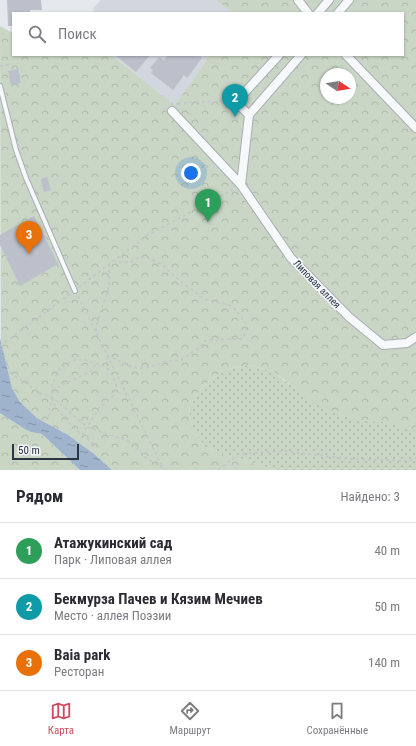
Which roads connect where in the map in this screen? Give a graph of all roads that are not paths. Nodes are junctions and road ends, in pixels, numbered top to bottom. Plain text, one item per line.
1 (298, 0) edge
2 (329, 0) edge
3 (349, 0) edge
4 (307, 12) edge
5 (319, 12) edge
6 (339, 12) edge
7 (278, 56) edge
8 (300, 56) edge
9 (347, 56) edge
10 (0, 86) edge
11 (172, 112) road end
12 (249, 115) junction
13 (416, 128) edge
14 (241, 185) junction
15 (75, 291) road end
16 (416, 337) edge

1 - 4 street
2 - 5 street
3 - 6 street
7 - 12 street
8 - 12 street
9 - 13 street
10 - 15 lane
11 - 14 street, Липовая аллея
12 - 14 street
14 - 16 street, Липовая аллея

